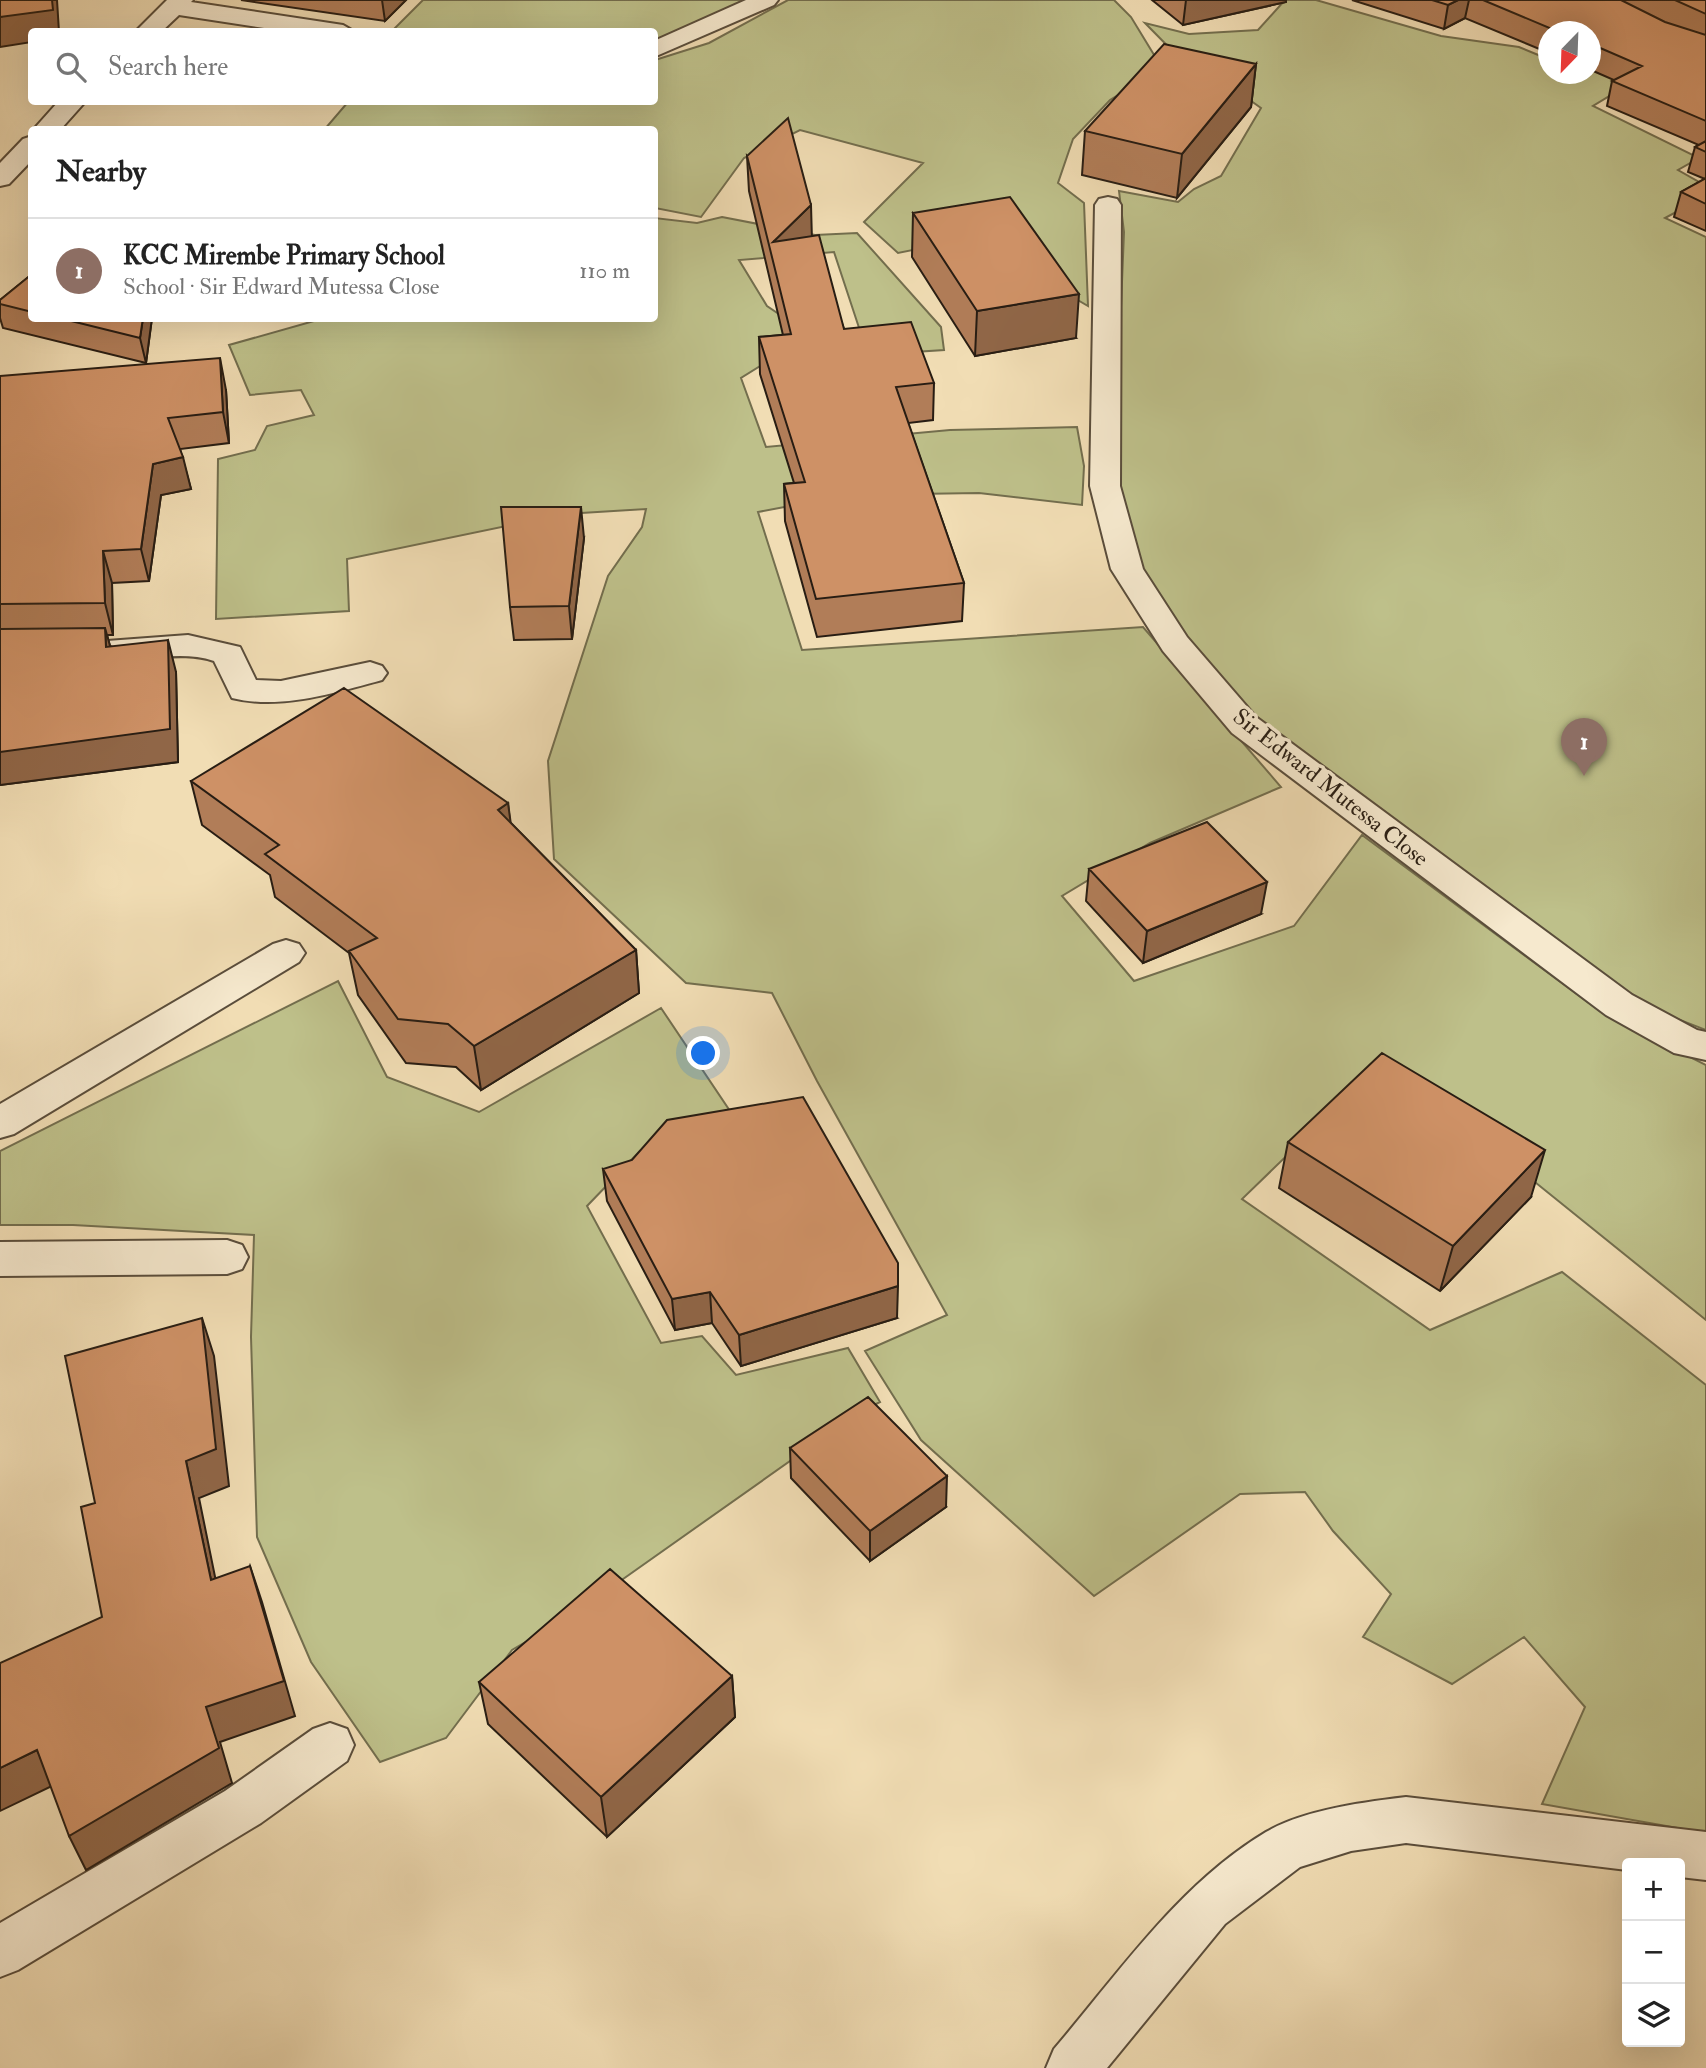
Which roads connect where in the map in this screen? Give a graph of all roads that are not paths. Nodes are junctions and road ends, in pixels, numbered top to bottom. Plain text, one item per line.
1 (766, 0) edge
2 (178, 3) edge
3 (151, 28) edge
4 (319, 28) edge
5 (658, 49) edge
6 (69, 105) edge
7 (49, 126) edge
8 (28, 148) edge
9 (0, 178) edge
10 (1108, 205) dead end
11 (85, 649) edge
12 (370, 673) dead end
13 (286, 953) dead end
14 (1706, 1046) edge
15 (0, 1122) edge
16 (227, 1258) dead end
17 (0, 1259) edge
18 (330, 1745) dead end
19 (1706, 1856) edge
20 (0, 1952) edge
21 (1073, 2068) edge

1 - 5 street
2 - 3 street
2 - 4 street
6 - 7 street
8 - 9 street
10 - 14 street, Sir Edward Mutessa Close
11 - 12 street
13 - 15 street
16 - 17 street
18 - 20 street
19 - 21 street

